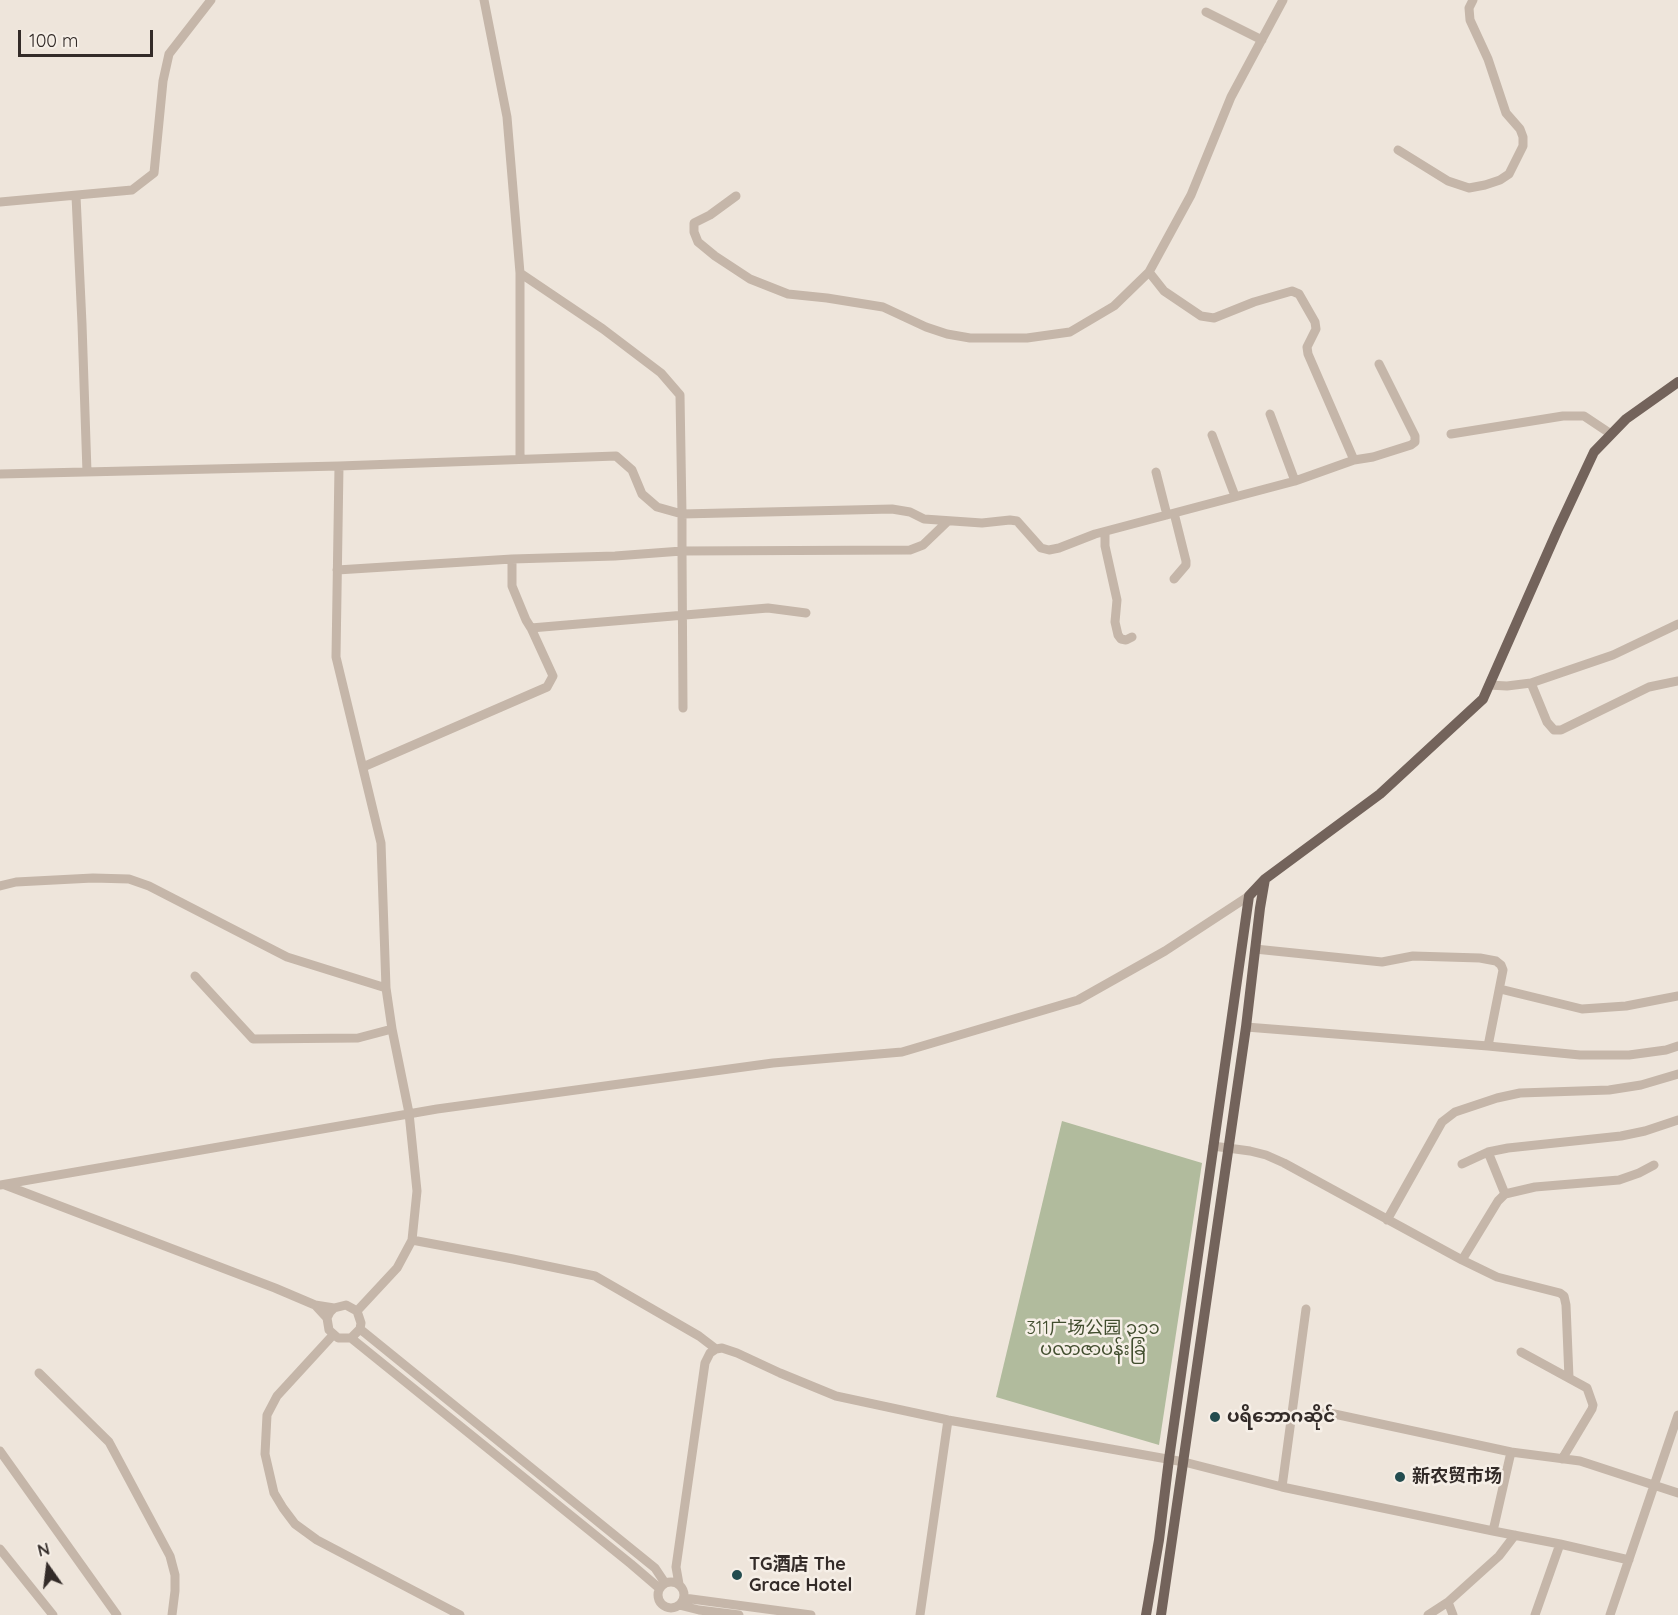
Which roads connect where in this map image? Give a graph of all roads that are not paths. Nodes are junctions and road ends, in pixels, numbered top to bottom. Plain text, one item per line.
1 (211, 0) edge
2 (484, 0) edge
3 (1283, 0) edge
4 (1473, 0) edge
5 (1206, 12) dead end
6 (1262, 40) junction
7 (1398, 150) dead end
8 (76, 196) junction
9 (736, 196) dead end
10 (0, 202) edge
11 (1149, 272) junction
12 (520, 273) junction
13 (1378, 364) dead end
14 (1678, 382) edge
15 (1270, 414) dead end
16 (1450, 434) dead end
17 (1611, 434) junction
18 (1212, 435) dead end
19 (520, 459) junction
20 (1354, 460) junction
21 (339, 466) junction
22 (87, 472) junction
23 (1156, 472) dead end
24 (0, 474) edge
25 (1295, 482) junction
26 (1235, 496) junction
27 (682, 514) junction
28 (1171, 514) junction
29 (948, 521) junction
30 (1105, 532) junction
31 (682, 551) junction
32 (512, 559) junction
33 (337, 570) junction
34 (1174, 579) dead end
35 (806, 613) dead end
36 (682, 615) junction
37 (1678, 624) edge
38 (531, 628) junction
39 (1132, 637) dead end
40 (1678, 681) edge
41 (1531, 683) junction
42 (1489, 685) junction
43 (683, 708) dead end
44 (363, 767) junction
45 (1265, 879) junction
46 (0, 886) edge
47 (1250, 896) junction
48 (1256, 949) junction
49 (195, 976) dead end
50 (386, 988) junction
51 (1500, 989) junction
52 (1678, 996) edge
53 (1246, 1027) junction
54 (392, 1029) junction
55 (1488, 1046) junction
56 (1678, 1046) edge
57 (1678, 1074) edge
58 (409, 1113) junction
59 (1678, 1120) edge
60 (1213, 1146) junction
61 (1229, 1148) junction
62 (1488, 1152) junction
63 (1462, 1164) dead end
64 (1654, 1164) dead end
65 (2, 1185) edge
66 (1505, 1194) junction
67 (1387, 1220) junction
68 (1200, 1239) junction
69 (412, 1240) junction
70 (1216, 1241) junction
71 (1462, 1260) junction
72 (315, 1305) junction
73 (334, 1308) junction
74 (1306, 1309) dead end
75 (357, 1311) junction
76 (327, 1318) junction
77 (360, 1329) junction
78 (1187, 1333) junction
79 (1202, 1334) junction
80 (333, 1335) junction
81 (351, 1338) junction
82 (716, 1349) junction
83 (1521, 1352) dead end
84 (39, 1373) dead end
85 (1569, 1378) junction
86 (438, 1393) junction
87 (431, 1402) junction
88 (1324, 1412) dead end
89 (1678, 1415) edge
90 (948, 1420) junction
91 (0, 1451) edge
92 (1511, 1452) junction
93 (1169, 1459) junction
94 (1562, 1459) junction
95 (524, 1462) junction
96 (1184, 1462) junction
97 (517, 1472) junction
98 (1653, 1485) junction
99 (1282, 1487) junction
100 (1678, 1493) edge
101 (608, 1531) junction
102 (1493, 1531) junction
103 (1515, 1535) junction
104 (1159, 1539) junction
105 (601, 1540) junction
106 (1172, 1541) junction
107 (1560, 1544) junction
108 (0, 1549) edge
109 (1629, 1560) junction
110 (676, 1567) junction
111 (664, 1584) junction
112 (679, 1584) junction
113 (1448, 1602) junction
114 (674, 1608) edge
115 (53, 1615) edge
116 (117, 1615) edge
117 (172, 1615) edge
118 (460, 1615) edge
119 (739, 1615) edge
120 (811, 1615) edge
121 (920, 1615) edge
122 (1146, 1615) edge
123 (1161, 1615) edge
124 (1428, 1615) edge
125 (1454, 1615) edge
126 (1535, 1615) edge
127 (1610, 1615) edge

1 - 8 street
2 - 12 street
3 - 6 street
4 - 7 street
5 - 6 street
6 - 11 street
8 - 10 street
8 - 22 street
9 - 11 street
11 - 20 street
12 - 19 street
12 - 27 street
13 - 20 street
14 - 17 main road
15 - 25 street
16 - 17 street
17 - 42 main road
18 - 26 street
19 - 21 street
19 - 27 street
20 - 25 street
21 - 22 street
21 - 33 street
22 - 24 street
23 - 28 street
25 - 26 street
26 - 28 street
27 - 29 street
27 - 31 street
28 - 30 street
28 - 34 street
29 - 30 street
29 - 31 street
30 - 39 street
31 - 32 street
31 - 36 street
32 - 33 street
32 - 38 street
33 - 44 street
35 - 36 street
36 - 38 street
36 - 43 street
37 - 41 street
38 - 44 street
40 - 41 street
41 - 42 street
42 - 45 main road
44 - 50 street
45 - 47 main road
45 - 48 main road
46 - 50 street
47 - 58 street
47 - 60 main road
48 - 51 street
48 - 53 main road
49 - 54 street
50 - 54 street
51 - 52 street
51 - 55 street
53 - 55 street
53 - 61 main road
54 - 58 street
55 - 56 street
57 - 67 street
58 - 65 street
58 - 69 street
59 - 62 street
60 - 61 street
60 - 68 main road
61 - 67 street
61 - 70 main road
62 - 63 street
62 - 66 street
64 - 66 street
65 - 72 street
66 - 71 street
67 - 71 street
68 - 70 main road
68 - 78 main road
69 - 75 street
69 - 82 street
70 - 79 main road
71 - 85 street
72 - 73 street
72 - 76 street
73 - 75 street
73 - 76 street
74 - 99 street
75 - 77 street
76 - 80 street
77 - 81 street
77 - 86 street
78 - 79 main road
78 - 93 main road
79 - 96 main road
80 - 81 street
80 - 118 street
81 - 87 street
82 - 90 street
82 - 110 street
83 - 85 street
84 - 117 street
85 - 94 street
86 - 87 street
86 - 95 street
87 - 97 street
88 - 92 street
89 - 98 street
90 - 93 street
90 - 121 street
91 - 116 street
92 - 94 street
92 - 102 street
93 - 96 street
93 - 104 main road
94 - 98 street
95 - 97 street
95 - 101 street
96 - 99 street
96 - 106 main road
97 - 105 street
98 - 100 street
98 - 109 street
99 - 102 street
101 - 105 street
101 - 111 street
102 - 103 street
103 - 107 street
103 - 113 street
104 - 106 main road
104 - 122 main road
105 - 111 street
106 - 123 main road
107 - 109 street
107 - 126 street
108 - 115 street
109 - 127 street
110 - 111 street
110 - 112 street
111 - 112 street
111 - 114 street
112 - 114 street
113 - 124 street
113 - 125 street
114 - 119 street
114 - 120 street

